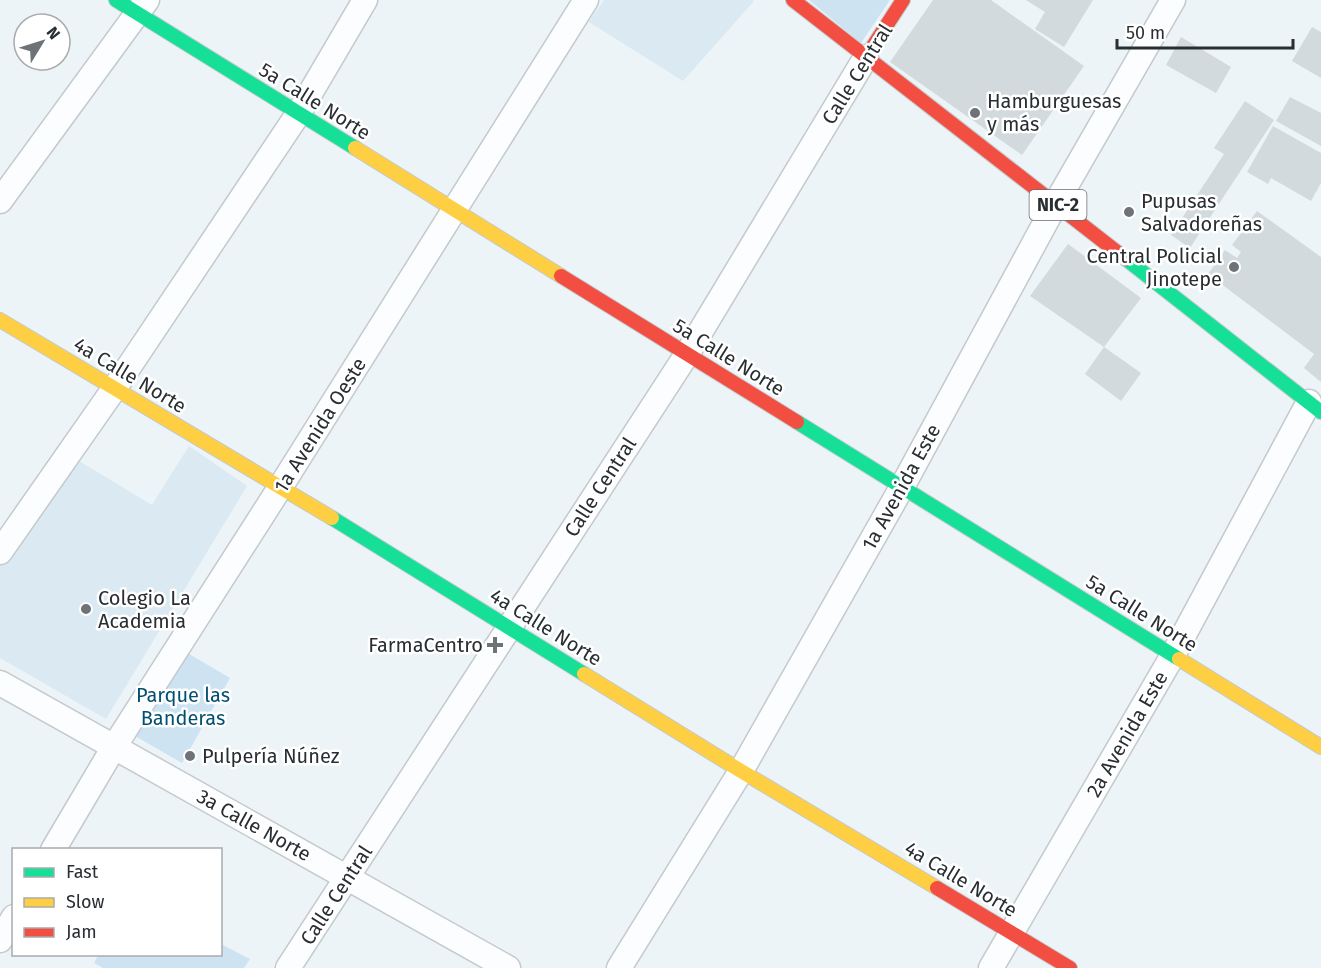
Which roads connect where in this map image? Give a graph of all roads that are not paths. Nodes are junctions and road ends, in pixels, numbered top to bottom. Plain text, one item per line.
1 (116, 0) edge
2 (365, 0) edge
3 (585, 0) edge
4 (793, 0) edge
5 (903, 0) edge
6 (1173, 0) edge
7 (142, 7) edge
8 (866, 57) junction
9 (298, 114) junction
10 (0, 201) edge
11 (1056, 203) junction
12 (455, 210) junction
13 (0, 320) edge
14 (687, 354) junction
15 (114, 389) junction
16 (1315, 407) edge
17 (281, 486) junction
18 (902, 487) junction
19 (0, 552) edge
20 (510, 627) junction
21 (1173, 656) junction
22 (0, 682) edge
23 (114, 747) junction
24 (1321, 747) edge
25 (741, 771) junction
26 (55, 848) edge
27 (348, 878) junction
28 (12, 920) edge
29 (1012, 932) junction
30 (0, 940) edge
31 (288, 968) edge
32 (508, 968) edge
33 (619, 968) edge
34 (991, 968) edge
35 (1070, 968) edge

1 - 7 main road, 5a Calle Norte
2 - 9 street
3 - 12 street, 1a Avenida Oeste
4 - 8 main road, NIC-2
5 - 8 main road, Calle Central
6 - 11 street, 1a Avenida Este
7 - 9 main road, 5a Calle Norte
7 - 10 street
8 - 11 main road, NIC-2
8 - 14 street, Calle Central
9 - 12 main road, 5a Calle Norte
9 - 15 street
11 - 16 main road, NIC-2
11 - 18 street, 1a Avenida Este
12 - 14 main road, 5a Calle Norte
12 - 17 street, 1a Avenida Oeste
13 - 15 main road, 4a Calle Norte
14 - 18 main road, 5a Calle Norte
14 - 20 street, Calle Central
15 - 17 main road, 4a Calle Norte
15 - 19 street
16 - 21 street, 2a Avenida Este
17 - 20 main road, 4a Calle Norte
17 - 23 street, 1a Avenida Oeste
18 - 21 main road, 5a Calle Norte
18 - 25 street, 1a Avenida Este
20 - 25 main road, 4a Calle Norte
20 - 27 street, Calle Central
21 - 24 main road, 5a Calle Norte
21 - 29 street, 2a Avenida Este
22 - 23 street, 3a Calle Norte
23 - 26 street, 1a Avenida Oeste
23 - 27 street, 3a Calle Norte
25 - 29 main road, 4a Calle Norte
25 - 33 street, 1a Avenida Este
27 - 31 street, Calle Central
27 - 32 street, 3a Calle Norte
28 - 30 street
29 - 34 street, 2a Avenida Este
29 - 35 main road, 4a Calle Norte

